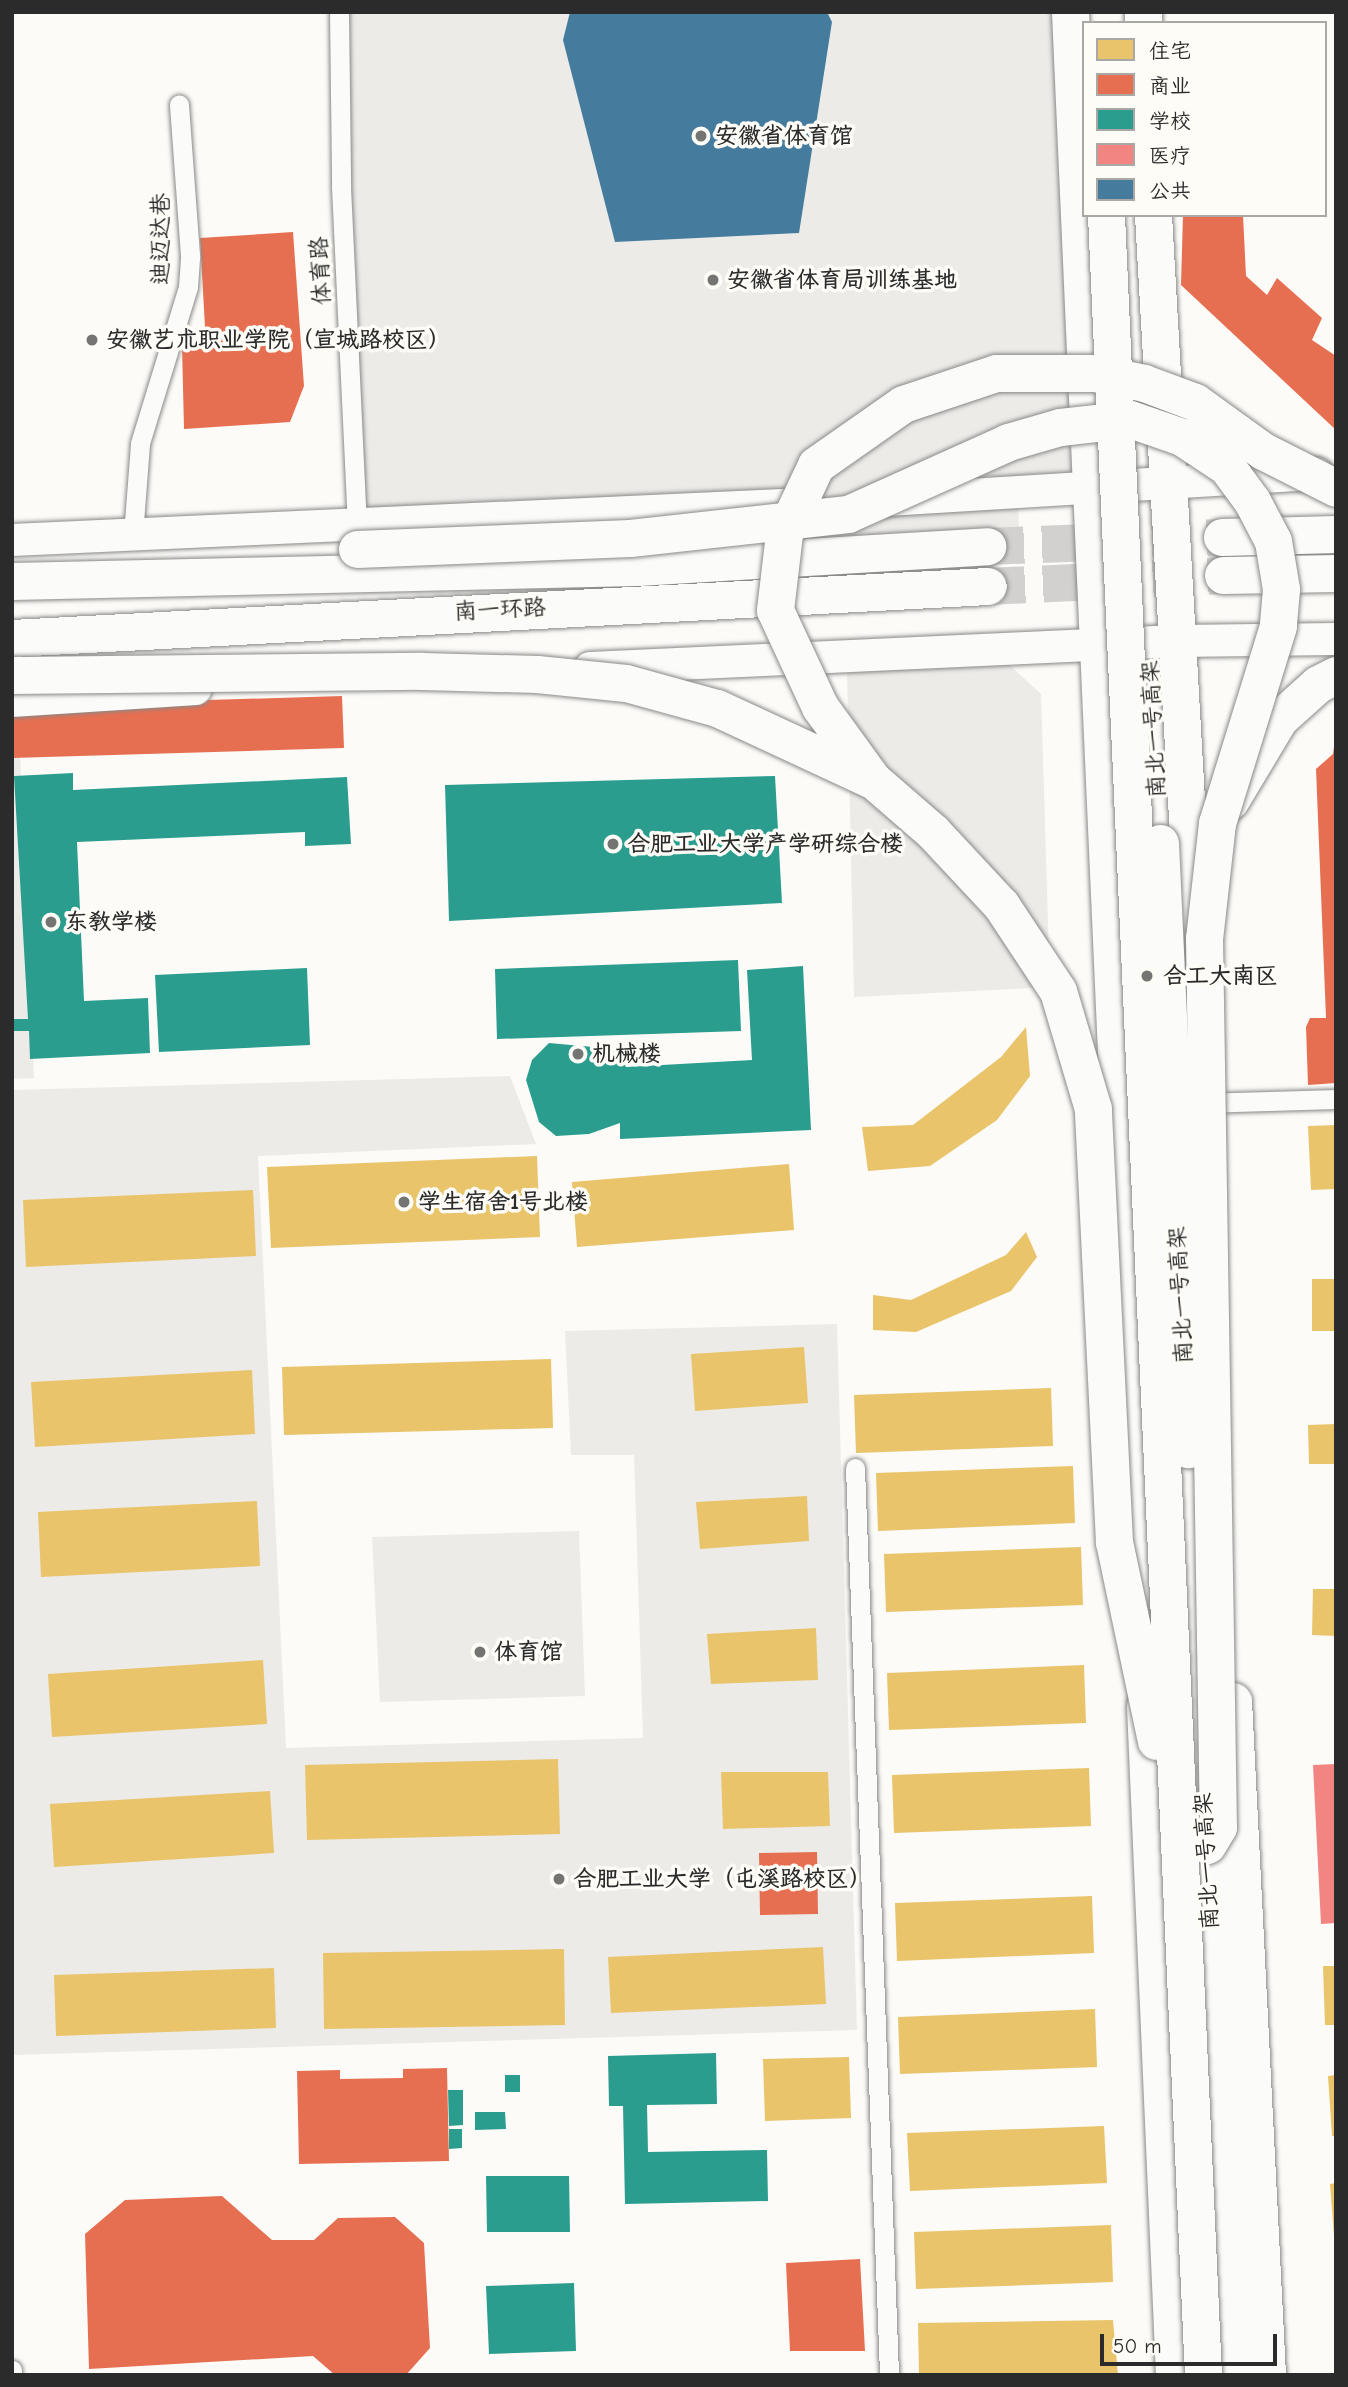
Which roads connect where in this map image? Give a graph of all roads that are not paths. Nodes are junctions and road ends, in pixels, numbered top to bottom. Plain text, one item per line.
1 (339, 12) edge
2 (1070, 12) edge
3 (179, 104) dead end
4 (1105, 217) edge
5 (1129, 217) edge
6 (1153, 217) edge
7 (1336, 473) edge
8 (1167, 485) junction
9 (1090, 488) junction
10 (1336, 488) edge
11 (1336, 534) edge
12 (133, 535) junction
13 (1222, 537) tunnel mouth
14 (357, 538) junction
15 (12, 540) edge
16 (987, 546) tunnel mouth
17 (1336, 573) edge
18 (1223, 575) tunnel mouth
19 (13, 581) edge
20 (988, 586) tunnel mouth
21 (12, 638) edge
22 (1336, 639) edge
23 (1177, 640) junction
24 (1098, 645) junction
25 (12, 675) edge
26 (1336, 675) edge
27 (12, 701) edge
28 (873, 780) junction
29 (1217, 823) junction
30 (1336, 1099) edge
31 (1202, 1103) junction
32 (855, 1468) dead end
33 (1193, 1846) junction
34 (889, 2375) edge
35 (1174, 2375) edge
36 (1203, 2375) edge
37 (1232, 2375) edge
38 (1267, 2375) edge

1 - 14 street, 体育路
2 - 9 highway
3 - 12 street, 迪迈达巷
4 - 33 highway, 南北一号高架, bridge
5 - 33 highway, 南北一号高架, bridge
6 - 8 highway
7 - 8 main road
8 - 9 main road
8 - 23 highway
9 - 14 main road
9 - 24 highway
10 - 28 highway, bridge
11 - 13 highway
12 - 14 main road
12 - 15 main road
14 - 19 highway
14 - 29 highway, bridge
16 - 19 highway, 南一环路
17 - 18 highway
20 - 21 highway, 南一环路
22 - 23 main road
23 - 24 main road
23 - 31 highway
24 - 27 main road
24 - 35 highway
25 - 28 highway, bridge
26 - 29 highway, bridge
28 - 33 highway, bridge
29 - 33 highway, bridge
30 - 31 street
31 - 38 highway
32 - 34 street
33 - 36 highway, 南北一号高架, bridge
33 - 37 highway, 南北一号高架

